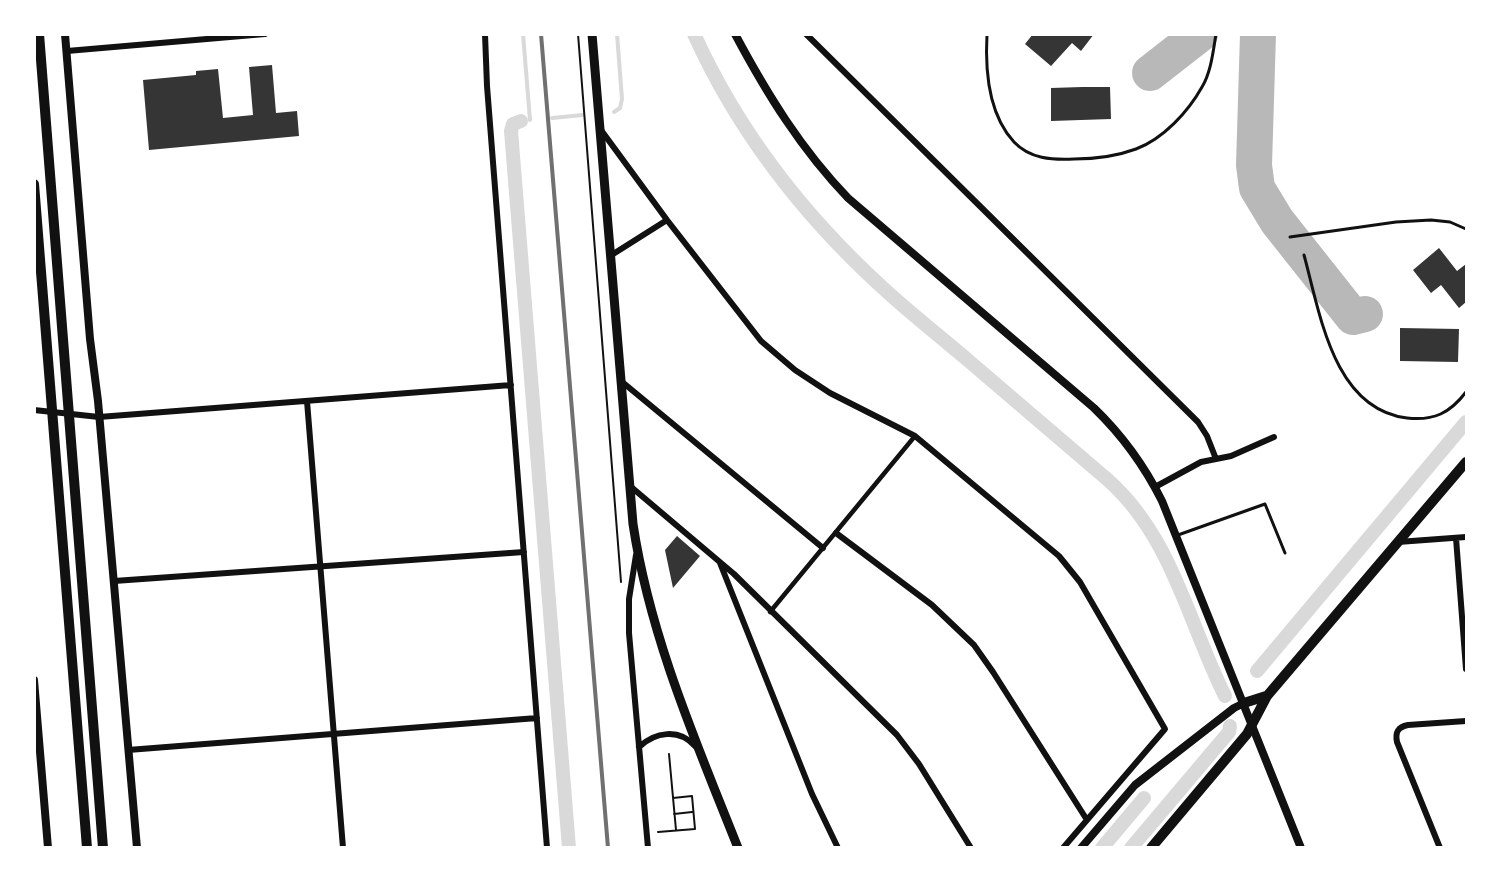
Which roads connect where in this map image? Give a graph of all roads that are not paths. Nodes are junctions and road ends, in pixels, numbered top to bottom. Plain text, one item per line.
1 (39, 34) edge
2 (65, 34) edge
3 (265, 34) edge
4 (485, 34) edge
5 (592, 34) edge
6 (735, 34) edge
7 (806, 34) edge
8 (987, 34) edge
9 (1216, 34) edge
10 (67, 51) junction
11 (599, 128) junction
12 (34, 184) edge
13 (667, 220) junction
14 (1467, 229) edge
15 (1290, 237) dead end
16 (1304, 255) dead end
17 (610, 256) junction
18 (621, 380) junction
19 (511, 385) junction
20 (1467, 393) edge
21 (307, 401) junction
22 (34, 410) edge
23 (53, 412) junction
24 (69, 414) junction
25 (99, 417) junction
26 (915, 436) junction
27 (1274, 437) dead end
28 (1216, 459) junction
29 (1467, 462) edge
30 (630, 486) junction
31 (1155, 487) junction
32 (836, 533) junction
33 (1176, 536) junction
34 (1467, 537) edge
35 (1456, 538) junction
36 (1398, 543) junction
37 (823, 548) junction
38 (637, 551) junction
39 (524, 552) junction
40 (1285, 553) dead end
41 (719, 560) junction
42 (320, 567) junction
43 (114, 581) junction
44 (771, 612) junction
45 (1465, 632) edge
46 (1467, 669) edge
47 (34, 681) edge
48 (1266, 696) junction
49 (1244, 703) junction
50 (537, 718) junction
51 (1467, 721) edge
52 (1252, 726) junction
53 (334, 734) junction
54 (639, 747) junction
55 (128, 750) junction
56 (699, 751) junction
57 (1086, 820) junction
58 (48, 848) edge
59 (87, 848) edge
60 (103, 848) edge
61 (137, 848) edge
62 (343, 848) edge
63 (547, 848) edge
64 (648, 848) edge
65 (738, 848) edge
66 (838, 848) edge
67 (971, 848) edge
68 (1063, 848) edge
69 (1081, 848) edge
70 (1151, 848) edge
71 (1301, 848) edge
72 (1440, 848) edge

1 - 24 main road
2 - 10 street
3 - 10 street
4 - 19 street
5 - 11 main road
6 - 31 street
7 - 28 street
8 - 9 lane
10 - 25 street
11 - 13 street
11 - 17 main road
12 - 23 main road
13 - 17 street
13 - 26 street
14 - 15 lane
16 - 20 lane
17 - 18 main road
18 - 30 main road
18 - 37 street
19 - 21 street
19 - 39 street
21 - 25 street
21 - 42 street
22 - 23 street
23 - 24 street
23 - 59 main road
24 - 25 street
24 - 60 main road
25 - 43 street
26 - 32 street
26 - 57 street
27 - 28 street
28 - 31 street
29 - 36 main road
30 - 38 main road
30 - 41 street
31 - 33 street
32 - 37 street
32 - 57 street
33 - 40 lane
33 - 49 street
34 - 35 street
35 - 36 street
35 - 45 street
36 - 48 main road
37 - 44 street
38 - 54 street
38 - 56 main road
39 - 42 street
39 - 50 street
41 - 44 street
41 - 66 street
42 - 43 street
42 - 53 street
43 - 55 street
44 - 67 street
45 - 46 street
47 - 58 street
48 - 49 main road
48 - 52 main road
49 - 52 street
49 - 69 street
50 - 53 street
50 - 63 street
51 - 72 street
52 - 70 main road
52 - 71 street
53 - 55 street
53 - 62 street
54 - 56 street
54 - 64 street
55 - 61 street
56 - 65 main road
57 - 68 street

